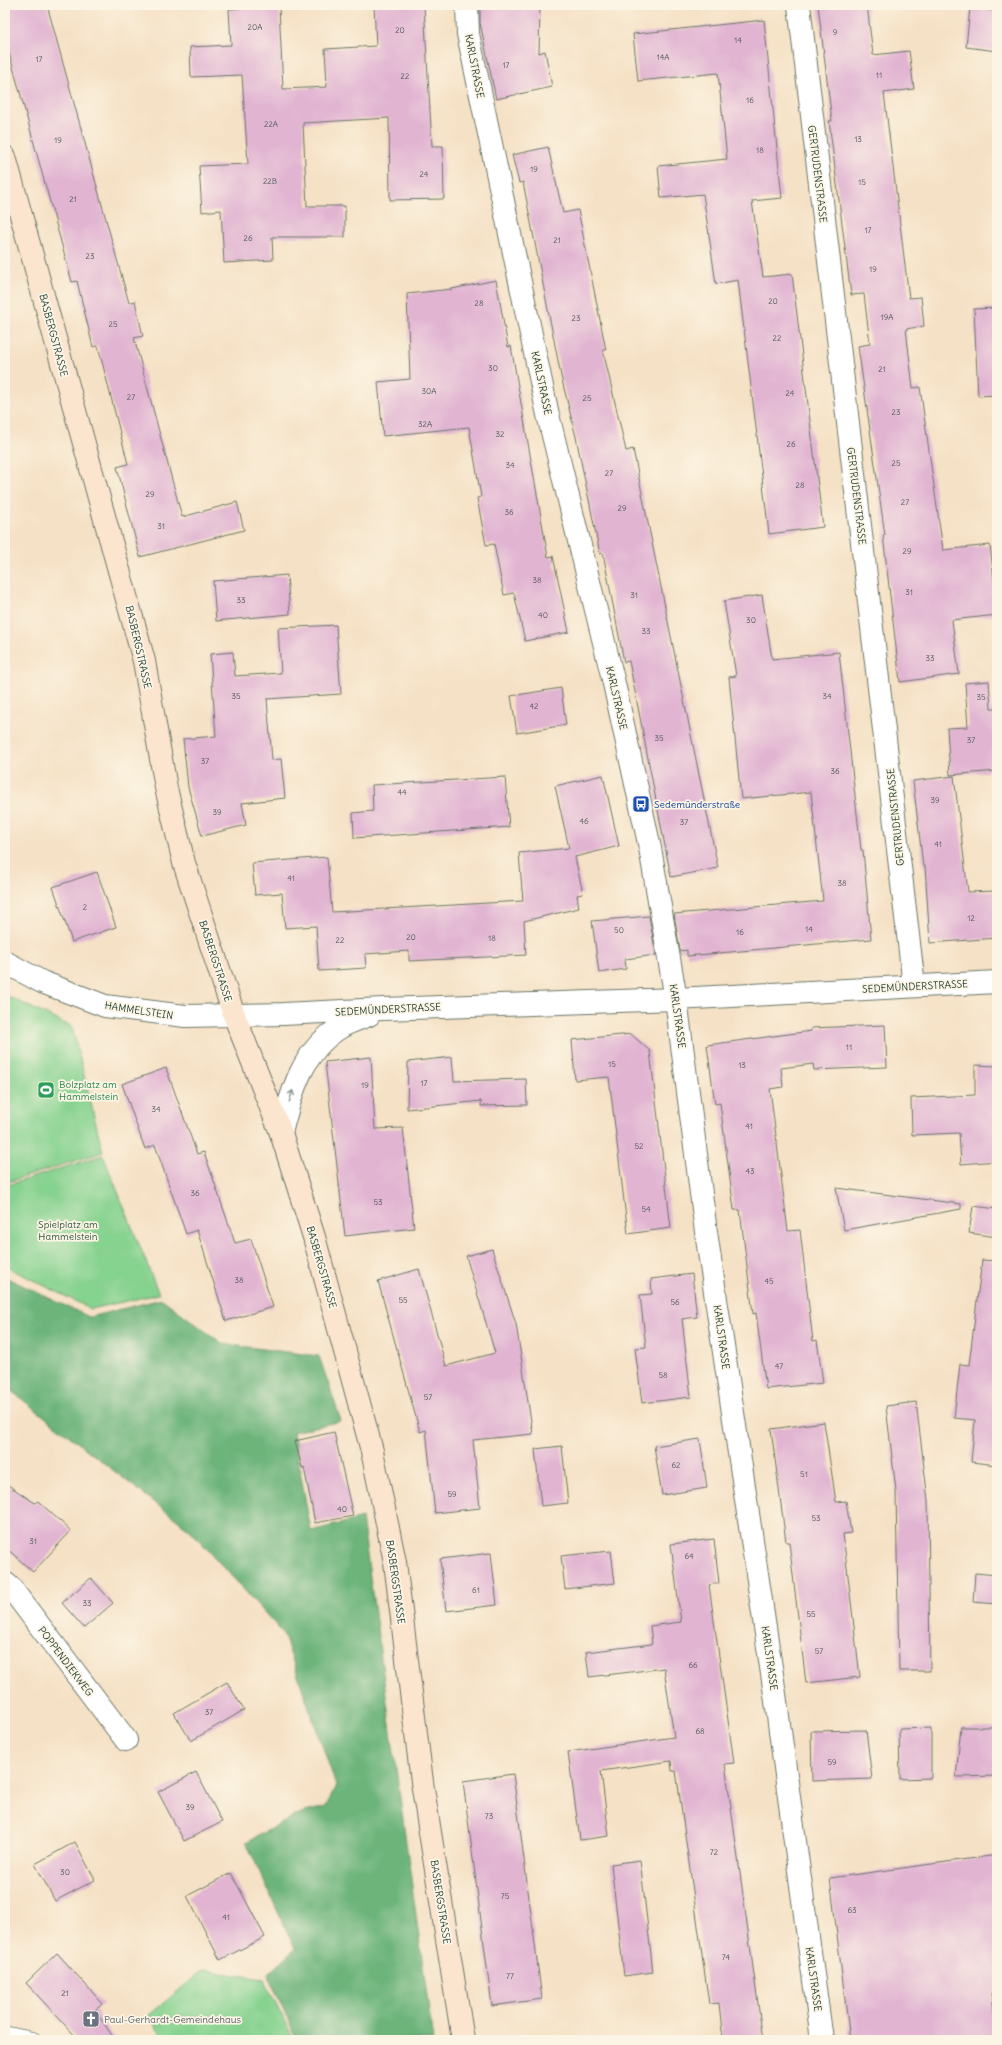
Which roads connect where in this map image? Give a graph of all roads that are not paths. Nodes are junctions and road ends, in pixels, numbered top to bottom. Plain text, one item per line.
1 (467, 5) edge
2 (799, 5) edge
3 (5, 157) edge
4 (5, 962) edge
5 (997, 982) edge
6 (914, 986) junction
7 (676, 999) junction
8 (383, 1009) junction
9 (234, 1015) junction
10 (281, 1133) junction
11 (5, 1583) edge
12 (126, 1740) dead end
13 (5, 2032) edge
14 (36, 2040) edge
15 (463, 2040) edge
16 (822, 2040) edge

1 - 7 street, KARLSTRASSE
2 - 6 street, GERTRUDENSTRASSE
3 - 9 main road, BASBERGSTRASSE
4 - 9 street, HAMMELSTEIN
5 - 6 street, SEDEMÜNDERSTRASSE
6 - 7 street, SEDEMÜNDERSTRASSE
7 - 8 street, SEDEMÜNDERSTRASSE
7 - 16 street, KARLSTRASSE
8 - 9 street, SEDEMÜNDERSTRASSE
10 -> 8 street
9 - 10 main road, BASBERGSTRASSE
10 - 15 main road, BASBERGSTRASSE
11 - 12 street, POPPENDIEKWEG
13 - 14 lane

